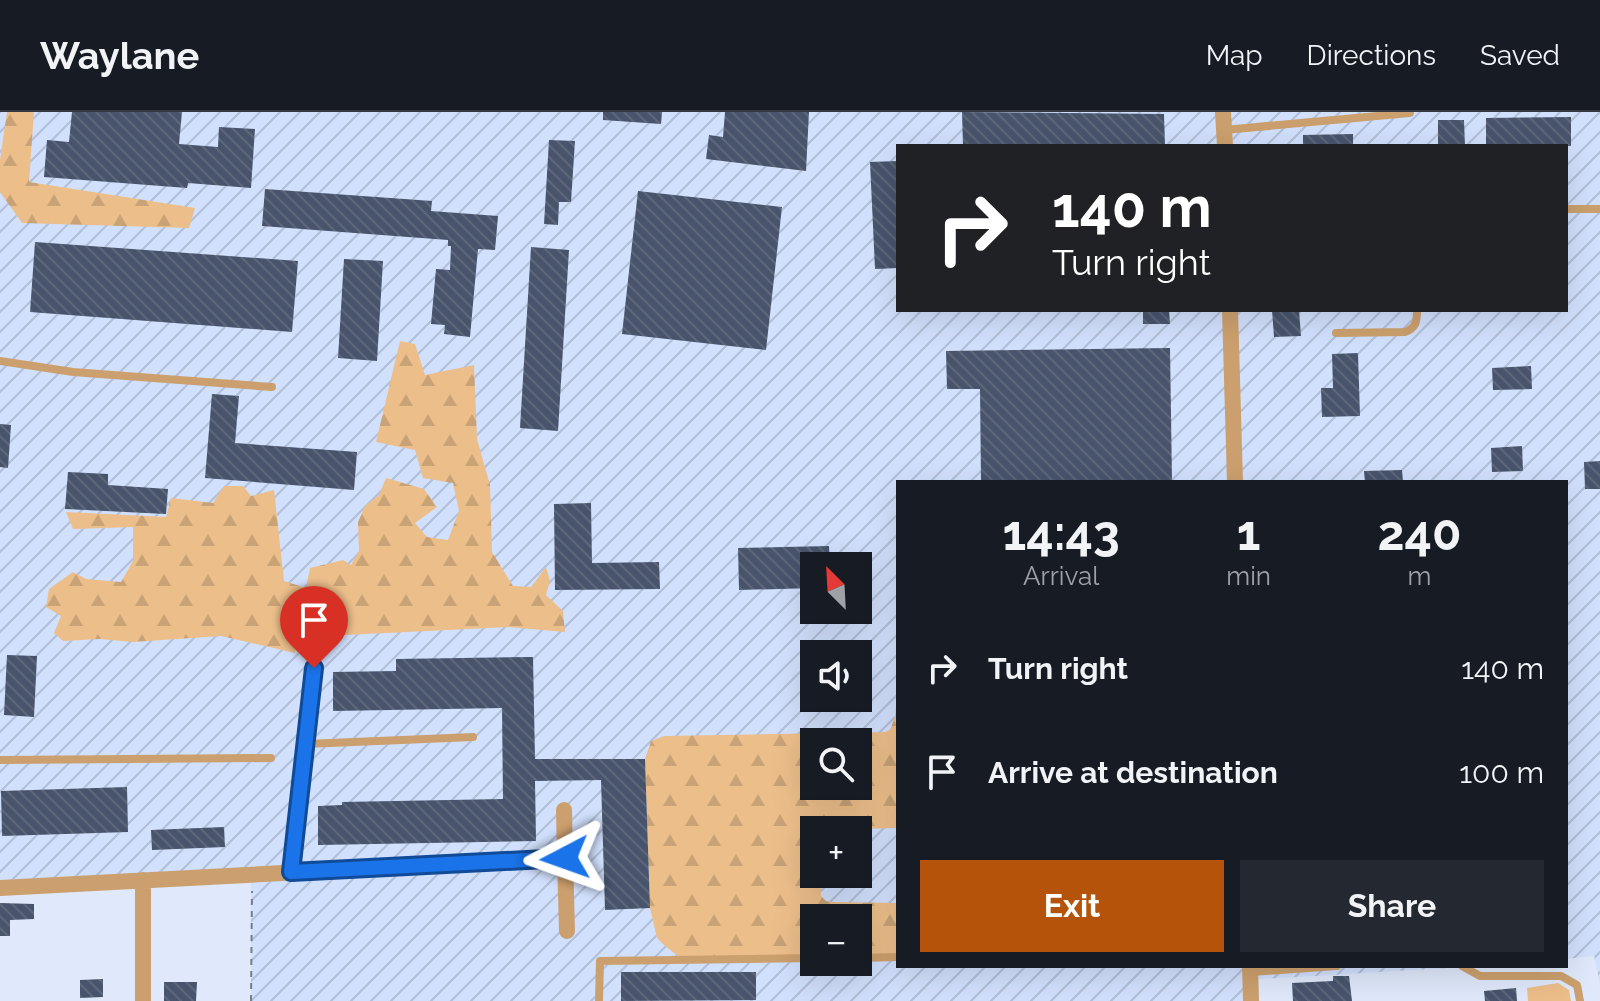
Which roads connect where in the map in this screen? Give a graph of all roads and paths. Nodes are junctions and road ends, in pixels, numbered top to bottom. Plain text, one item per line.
1 (1223, 112) edge
2 (1410, 113) edge
3 (1224, 138) edge
4 (1568, 209) edge
5 (1600, 209) edge
6 (1230, 312) edge
7 (1417, 312) edge
8 (1336, 333) dead end
9 (0, 361) edge
10 (272, 387) dead end
11 (1235, 480) edge
12 (314, 668) dead end
13 (473, 737) dead end
14 (306, 744) junction
15 (271, 758) dead end
16 (0, 760) edge
17 (564, 810) dead end
18 (565, 858) junction
19 (291, 872) junction
20 (252, 874) junction
21 (143, 880) junction
22 (0, 888) edge
23 (567, 931) dead end
24 (896, 957) edge
25 (800, 958) edge
26 (872, 958) edge
27 (1279, 968) edge
28 (1466, 968) edge
29 (1250, 969) edge
30 (143, 1001) edge
31 (251, 1001) edge
32 (599, 1001) edge
33 (1251, 1001) edge
34 (1580, 1001) edge

1 - 3 street
2 - 3 lane
4 - 5 lane
6 - 11 street
7 - 8 lane
9 - 10 lane
12 - 14 lane
13 - 14 lane
14 - 19 lane
15 - 16 lane
17 - 18 street
18 - 19 street
18 - 23 street
19 - 20 street
20 - 21 street
20 - 31 path
21 - 22 street
21 - 30 street
24 - 26 lane
25 - 32 lane
27 - 29 lane
28 - 34 lane
29 - 33 street

